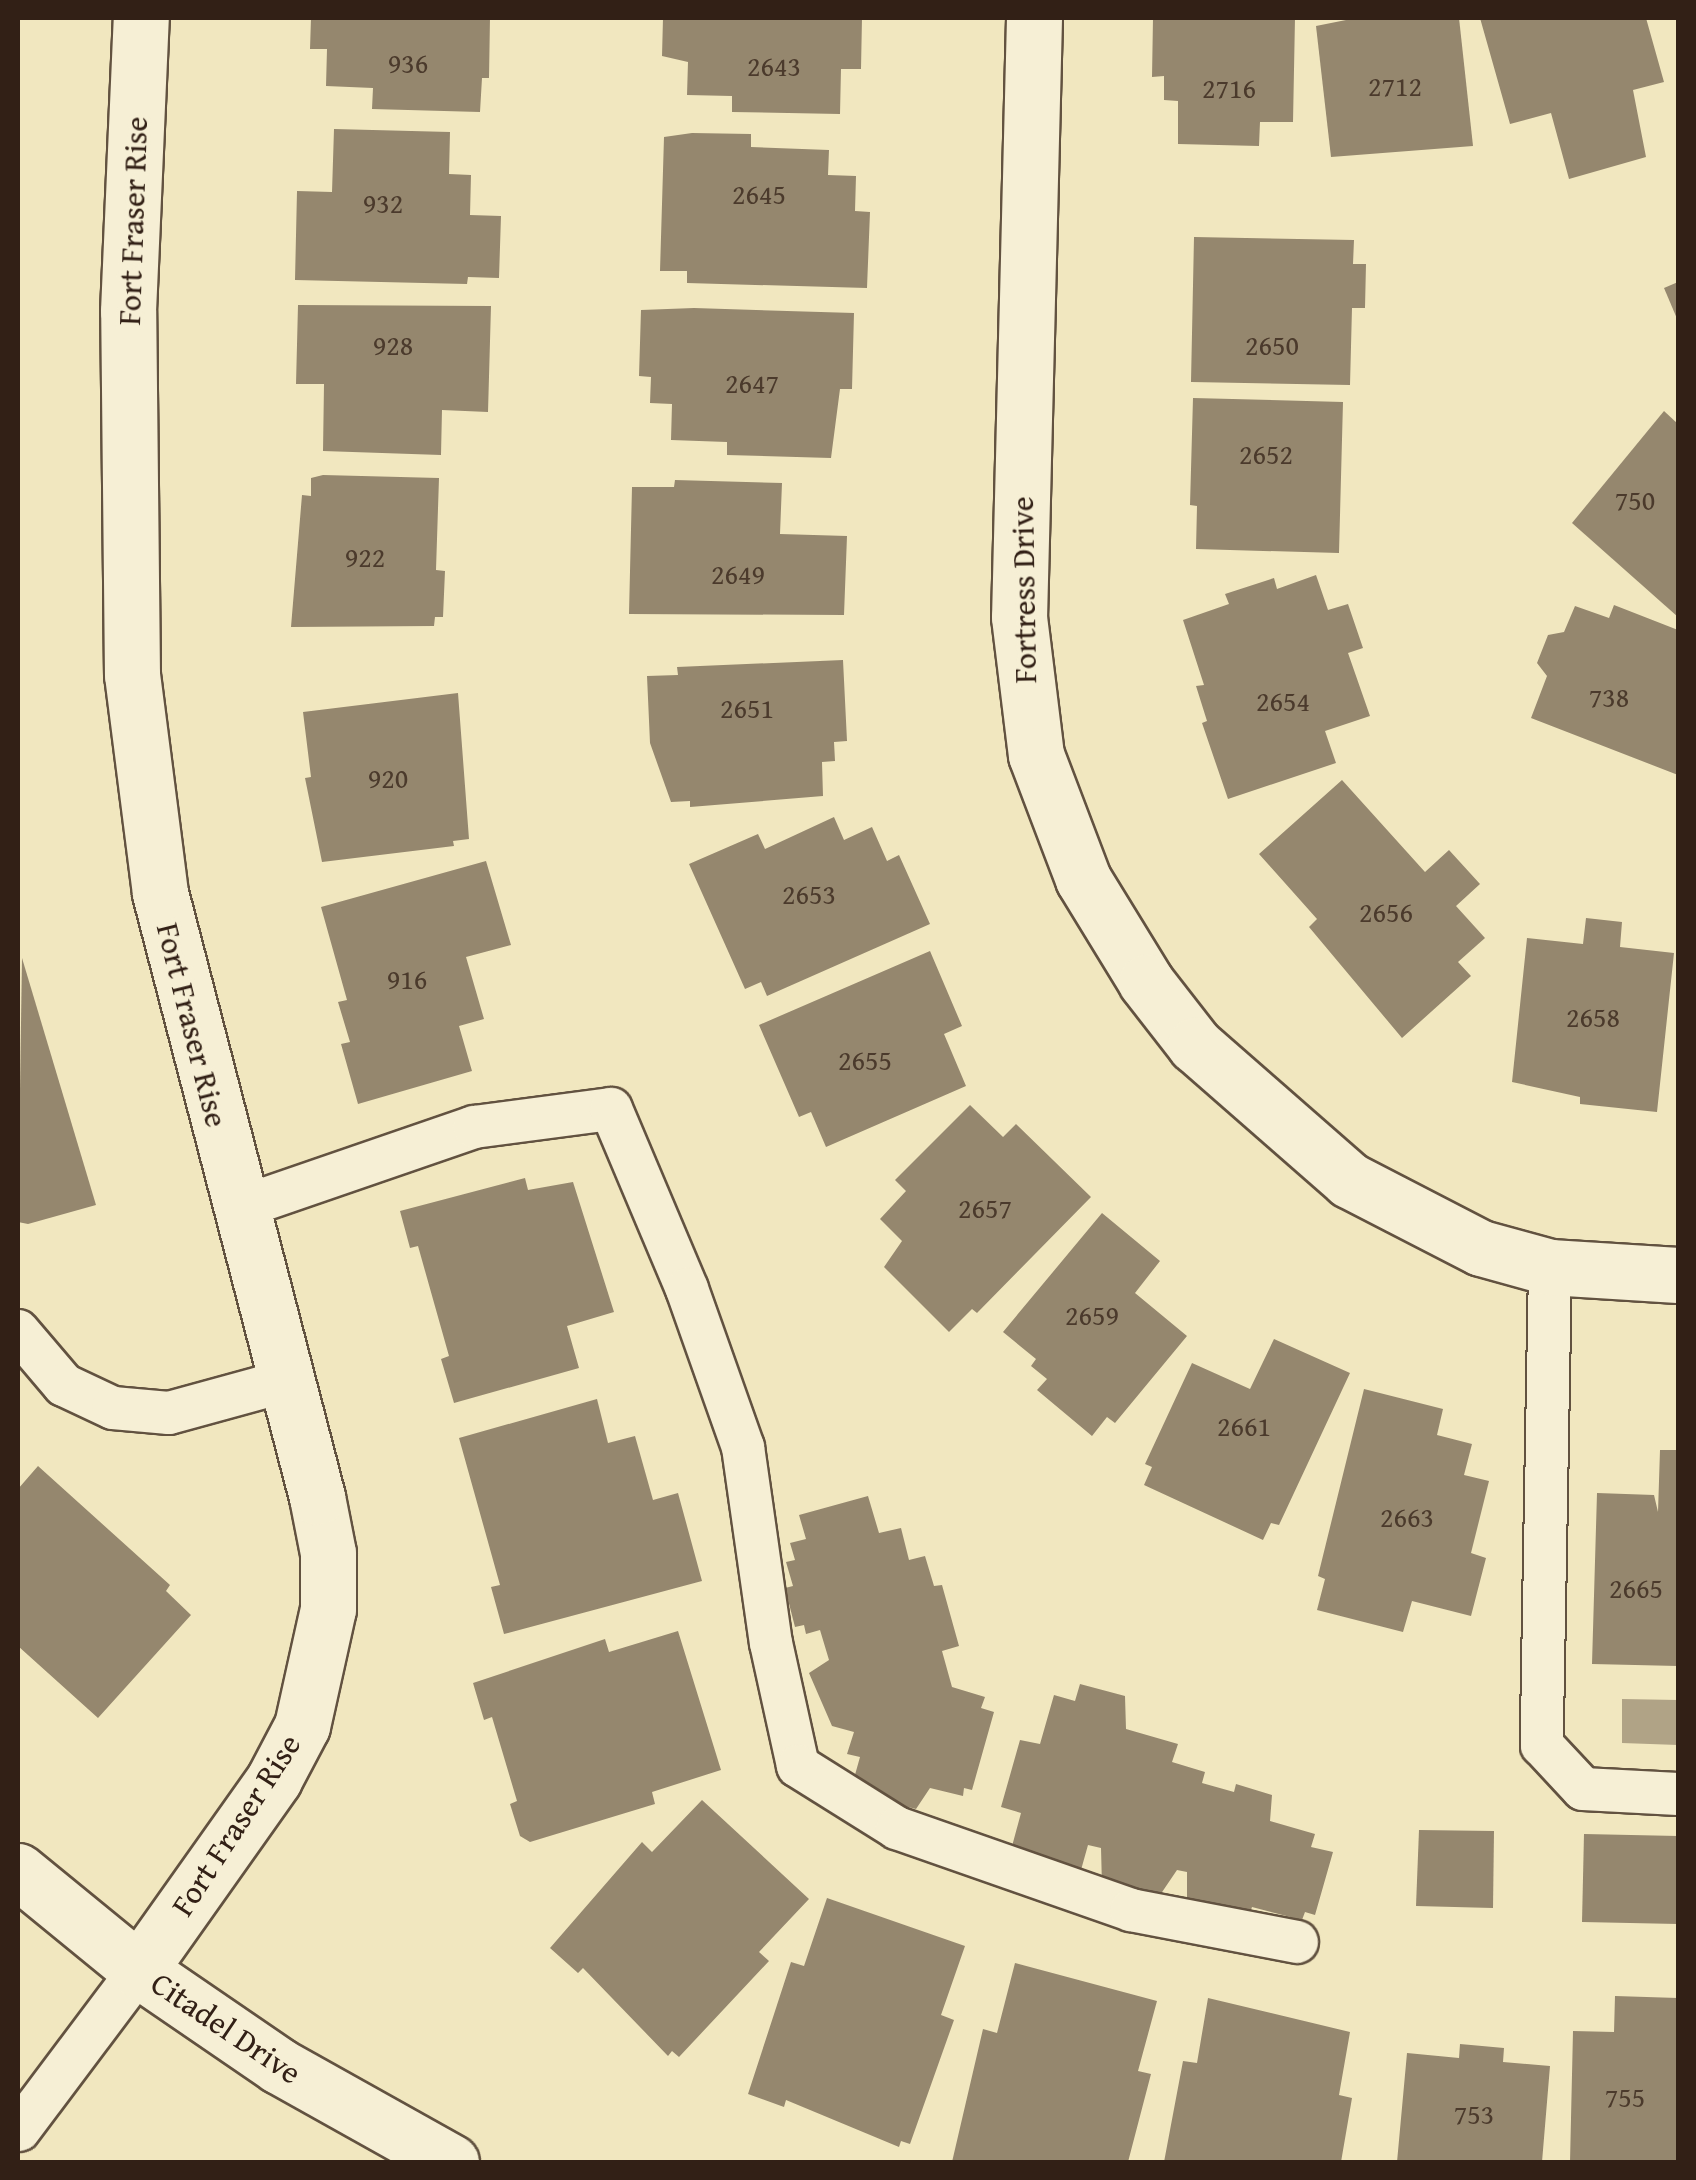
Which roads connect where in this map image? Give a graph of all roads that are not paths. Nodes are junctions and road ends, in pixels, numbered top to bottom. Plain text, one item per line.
1 (141, 18) edge
2 (1034, 18) edge
3 (239, 1208) junction
4 (1550, 1267) junction
5 (1678, 1275) edge
6 (18, 1331) edge
7 (286, 1381) junction
8 (1678, 1794) edge
9 (18, 1871) edge
10 (1297, 1942) dead end
11 (140, 1970) junction
12 (18, 2131) edge
13 (451, 2162) edge

1 - 3 street, Fort Fraser Rise
2 - 4 street, Fortress Drive
3 - 7 street, Fort Fraser Rise
3 - 10 lane
4 - 5 street, Fortress Drive
4 - 8 lane
6 - 7 lane
7 - 11 street, Fort Fraser Rise
9 - 11 street, Citadel Drive
11 - 12 lane
11 - 13 street, Citadel Drive

